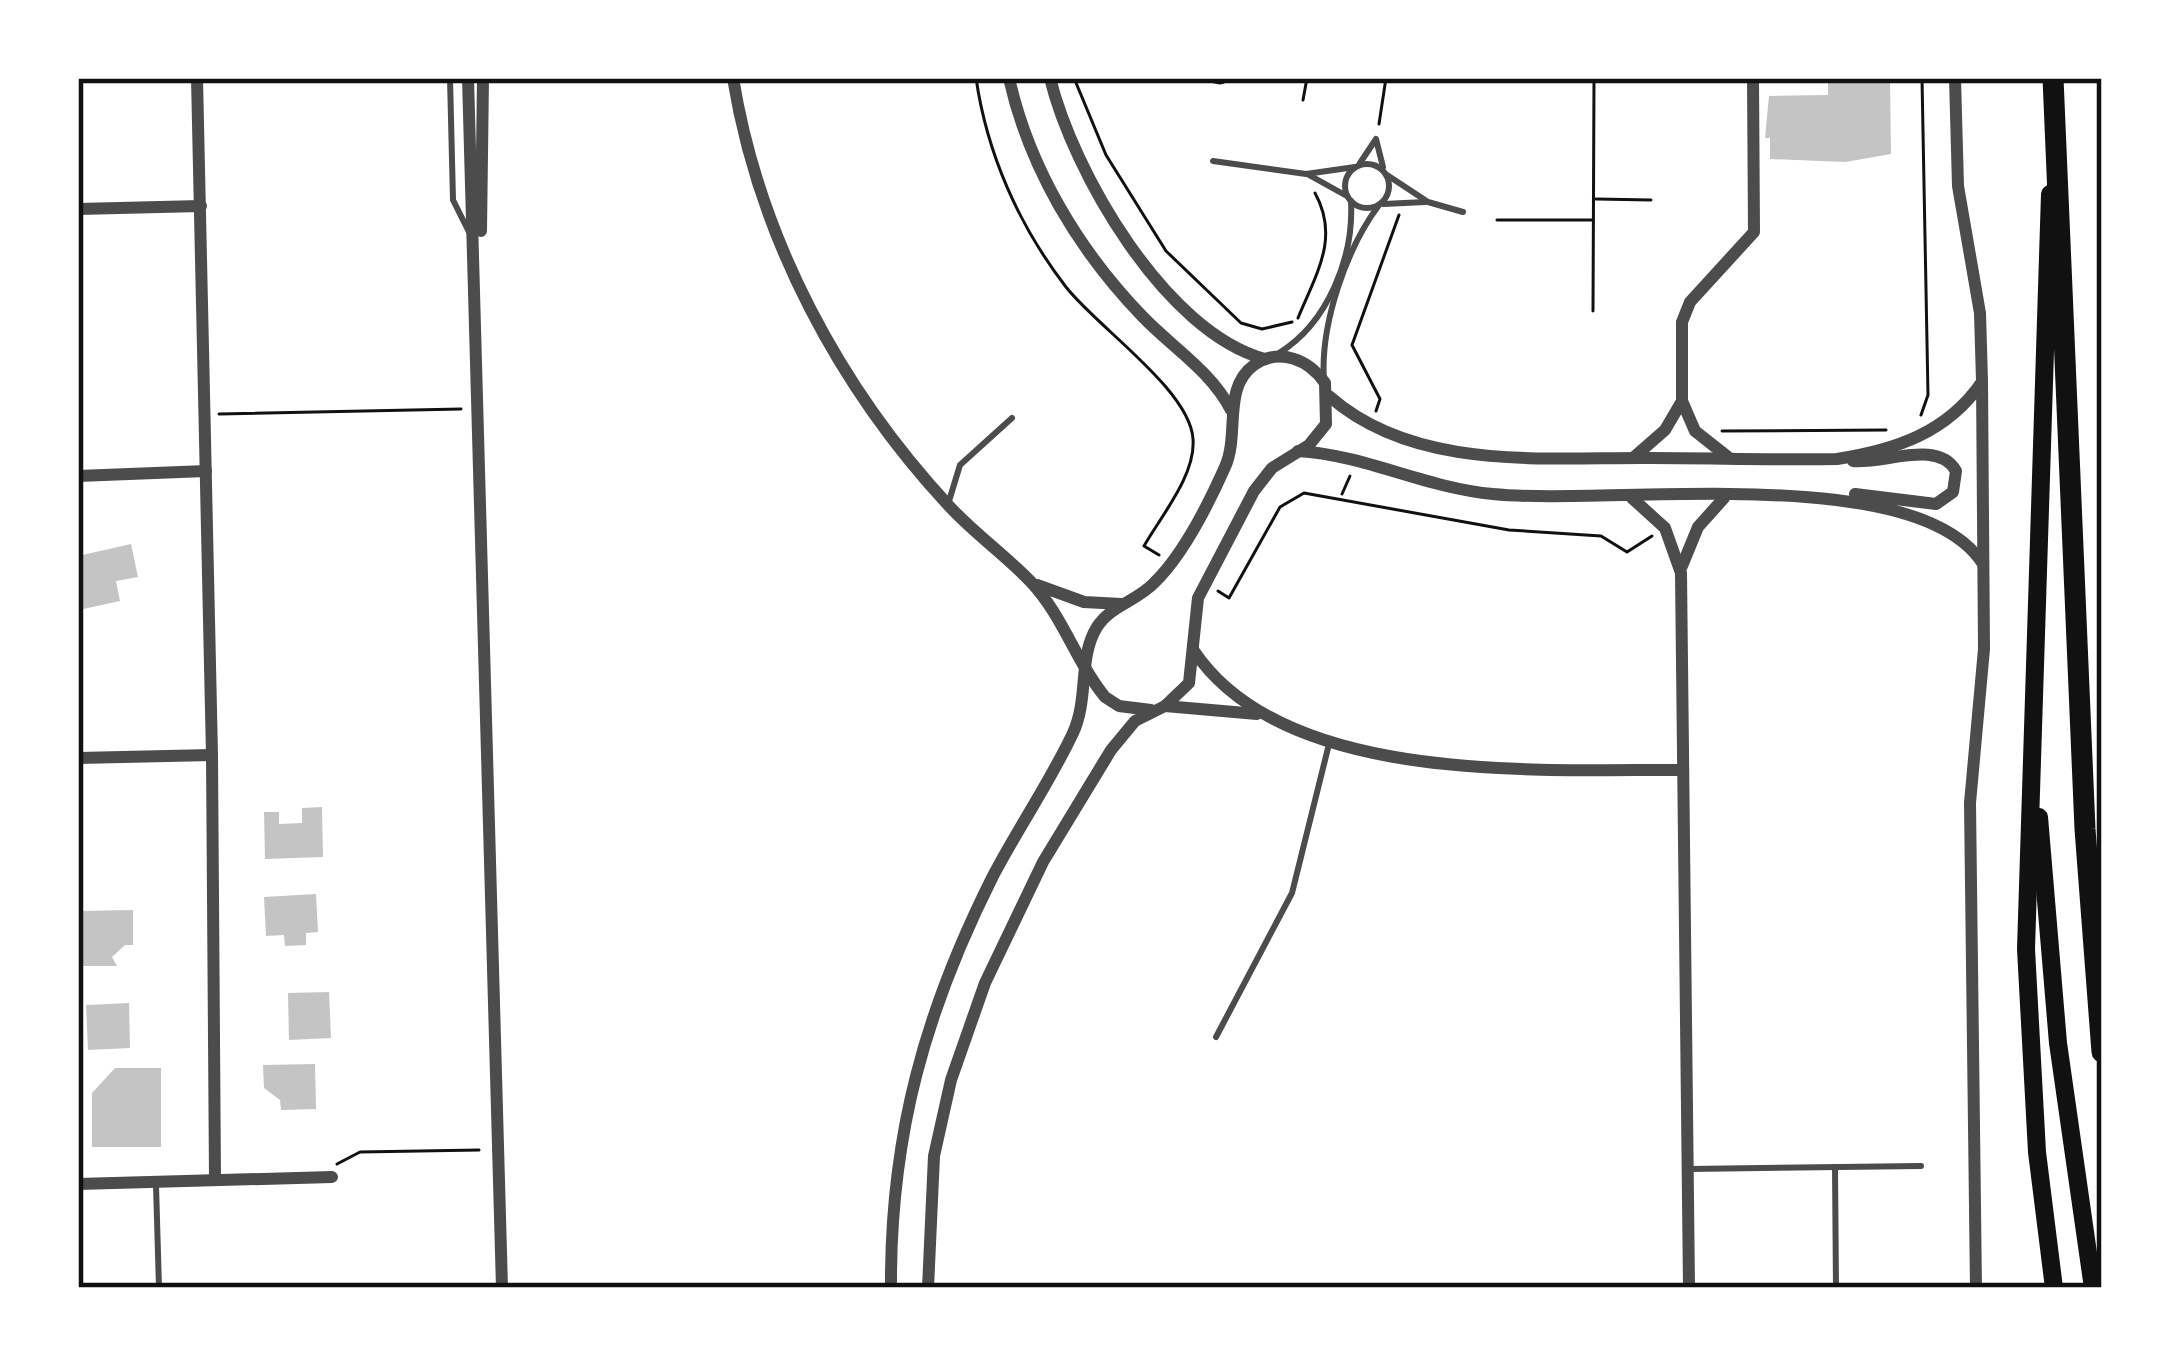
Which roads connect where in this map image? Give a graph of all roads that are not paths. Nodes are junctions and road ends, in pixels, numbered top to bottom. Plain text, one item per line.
1 (197, 78) edge
2 (450, 78) edge
3 (468, 78) edge
4 (483, 78) edge
5 (733, 78) edge
6 (1009, 78) edge
7 (1050, 78) edge
8 (1753, 78) edge
9 (1955, 78) edge
10 (2054, 78) edge
11 (2055, 129) junction
12 (1213, 161) dead end
13 (1356, 166) junction
14 (1385, 172) junction
15 (1306, 174) junction
16 (1349, 199) junction
17 (1427, 202) junction
18 (1380, 205) junction
19 (201, 206) junction
20 (78, 209) edge
21 (1463, 212) dead end
22 (475, 239) junction
23 (478, 268) junction
24 (1341, 276) junction
25 (1268, 358) junction
26 (1982, 381) junction
27 (1327, 390) junction
28 (1682, 401) junction
29 (1234, 415) junction
30 (1012, 418) dead end
31 (1297, 451) junction
32 (1633, 458) junction
33 (1730, 458) junction
34 (1837, 459) junction
35 (206, 471) junction
36 (78, 476) edge
37 (1633, 497) junction
38 (1837, 497) junction
39 (1725, 498) junction
40 (948, 505) junction
41 (1984, 565) junction
42 (1681, 573) junction
43 (1030, 582) junction
44 (1123, 604) junction
45 (1194, 650) junction
46 (1087, 669) junction
47 (1158, 708) junction
48 (1264, 716) junction
49 (1330, 739) junction
50 (2033, 746) junction
51 (212, 755) junction
52 (78, 758) edge
53 (1683, 770) junction
54 (1216, 1037) dead end
55 (2102, 1052) edge
56 (1921, 1166) dead end
57 (1835, 1167) junction
58 (1688, 1169) junction
59 (332, 1177) road end
60 (214, 1180) junction
61 (156, 1182) junction
62 (78, 1184) edge
63 (159, 1288) edge
64 (502, 1288) edge
65 (891, 1288) edge
66 (928, 1288) edge
67 (1689, 1288) edge
68 (1836, 1288) edge
69 (1976, 1288) edge
70 (2054, 1288) edge
71 (2092, 1288) edge

1 - 19 street
2 - 22 lane
3 - 22 street
4 - 23 street
5 - 40 street
6 - 29 street
7 - 25 street
8 - 28 street
9 - 26 street
10 - 11 highway
11 - 50 main road
11 - 55 highway
12 - 15 lane
13 - 14 lane
13 - 14 lane
13 - 15 lane
13 - 16 lane
14 - 17 lane
14 - 18 lane
15 - 16 lane
16 - 18 lane
16 - 24 lane
17 - 18 lane
17 - 21 lane
18 - 24 lane
19 - 20 street
19 - 35 street
22 - 23 street
23 - 64 street
24 - 25 lane
24 - 27 lane
25 - 27 street
25 - 29 street
26 - 34 street
26 - 41 street
27 - 31 street
27 - 32 street
28 - 32 street
28 - 33 street
29 - 44 street
30 - 40 lane
31 - 37 street
31 - 45 street
32 - 33 street
33 - 34 street
34 - 38 street
35 - 36 street
35 - 51 street
37 - 39 street
37 - 42 street
38 - 39 street
38 - 41 street
39 - 42 street
40 - 43 street
41 - 69 street
42 - 53 street
43 - 44 street
43 - 46 street
44 - 46 street
45 - 47 street
45 - 48 street
46 - 47 street
46 - 65 street
47 - 48 street
47 - 66 street
48 - 49 street
49 - 53 street
49 - 54 lane
50 - 70 main road
50 - 71 main road
51 - 52 street
51 - 60 street
53 - 58 street
56 - 57 lane
57 - 58 lane
57 - 68 lane
58 - 67 street
59 - 60 street
60 - 61 street
61 - 62 street
61 - 63 lane

